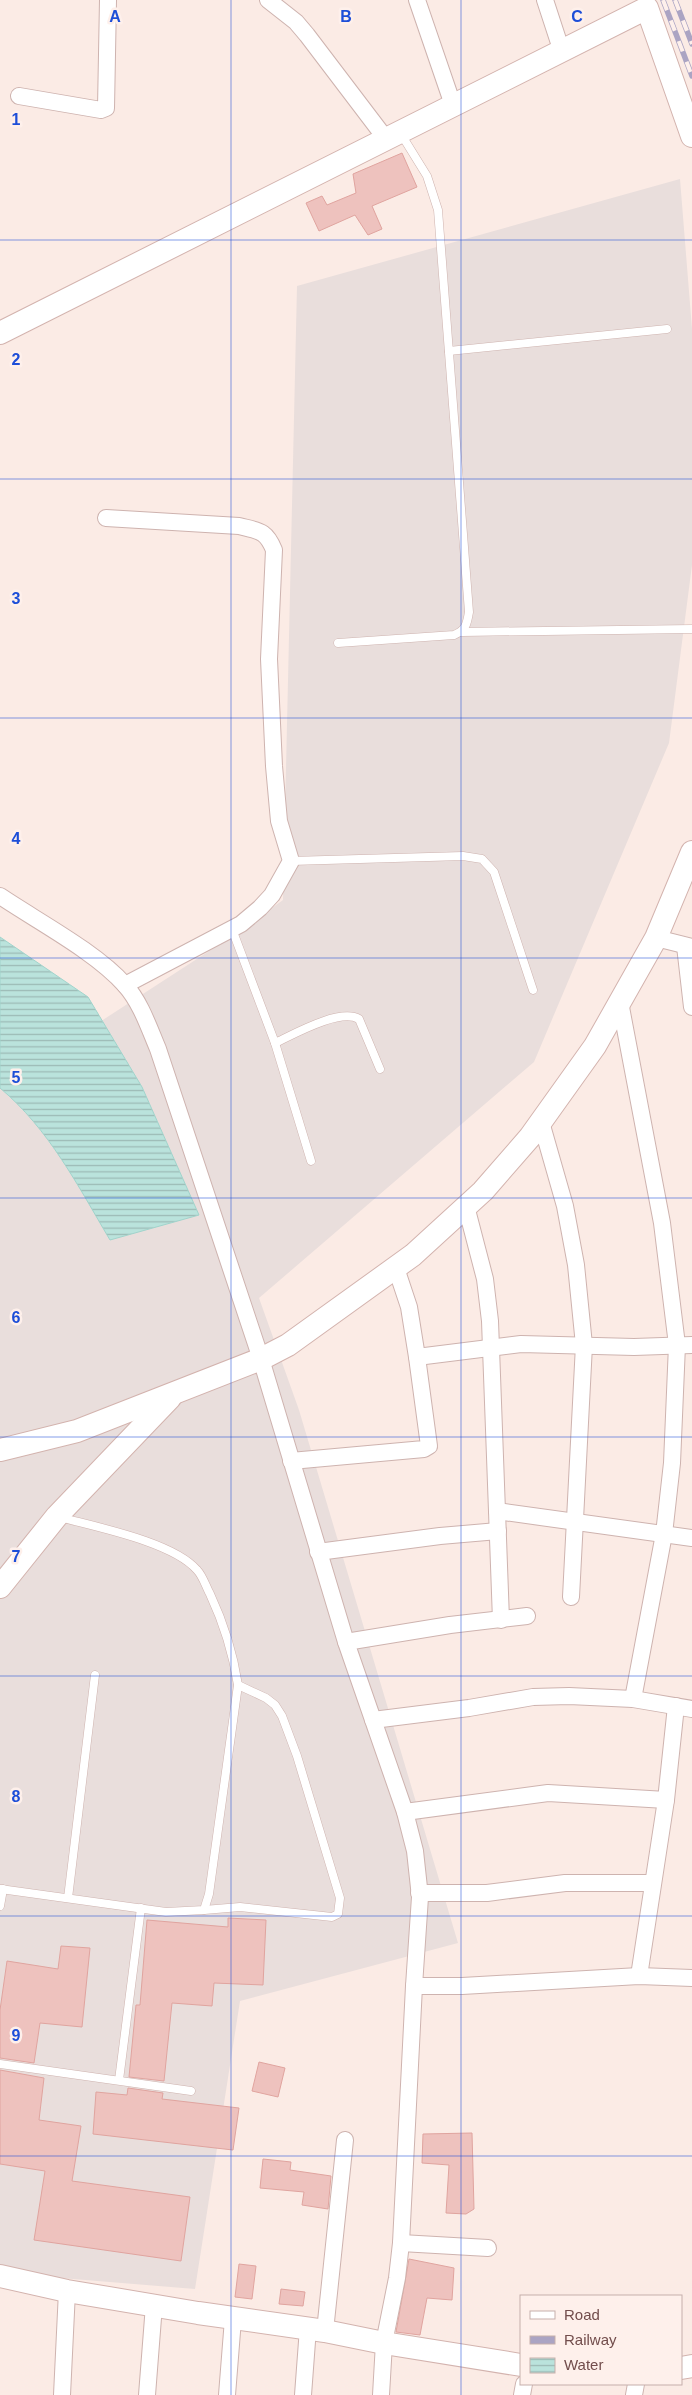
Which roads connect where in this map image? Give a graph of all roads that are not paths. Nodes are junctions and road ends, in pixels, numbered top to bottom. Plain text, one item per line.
1 (108, 0) edge
2 (268, 0) edge
3 (417, 0) edge
4 (545, 0) edge
5 (562, 52) junction
6 (19, 96) dead end
7 (453, 105) junction
8 (393, 135) junction
9 (692, 136) edge
10 (667, 329) dead end
11 (0, 333) edge
12 (449, 351) junction
13 (106, 518) dead end
14 (692, 628) edge
15 (462, 632) junction
16 (338, 643) dead end
17 (692, 852) edge
18 (291, 861) junction
19 (0, 896) edge
20 (232, 929) junction
21 (656, 938) junction
22 (688, 947) edge
23 (125, 985) junction
24 (533, 990) dead end
25 (620, 1002) junction
26 (692, 1007) edge
27 (274, 1042) junction
28 (380, 1069) dead end
29 (541, 1122) junction
30 (311, 1161) dead end
31 (466, 1206) junction
32 (396, 1268) junction
33 (584, 1345) junction
34 (685, 1345) edge
35 (491, 1347) junction
36 (417, 1357) junction
37 (261, 1358) junction
38 (176, 1393) junction
39 (0, 1450) edge
40 (291, 1461) junction
41 (497, 1511) junction
42 (57, 1516) junction
43 (577, 1522) junction
44 (498, 1531) junction
45 (664, 1534) junction
46 (692, 1538) edge
47 (318, 1552) junction
48 (0, 1586) edge
49 (572, 1597) dead end
50 (527, 1616) dead end
51 (501, 1620) junction
52 (346, 1642) junction
53 (95, 1676) dead end
54 (238, 1685) junction
55 (633, 1699) junction
56 (684, 1708) edge
57 (373, 1720) junction
58 (666, 1800) junction
59 (405, 1812) junction
60 (652, 1883) junction
61 (2, 1889) edge
62 (419, 1892) junction
63 (68, 1898) junction
64 (0, 1906) edge
65 (141, 1908) junction
66 (204, 1910) junction
67 (639, 1976) junction
68 (692, 1978) edge
69 (414, 1986) junction
70 (0, 2064) edge
71 (119, 2080) junction
72 (190, 2091) dead end
73 (345, 2140) dead end
74 (401, 2243) junction
75 (488, 2248) dead end
76 (0, 2276) edge
77 (67, 2290) junction
78 (154, 2305) junction
79 (233, 2319) junction
80 (317, 2330) junction
81 (384, 2343) junction
82 (520, 2364) edge
83 (62, 2395) edge
84 (147, 2395) edge
85 (227, 2395) edge
86 (303, 2395) edge
87 (381, 2395) edge

1 - 6 street
2 - 8 street
3 - 7 street
4 - 5 street
5 - 7 street
5 - 9 street
7 - 8 street
8 - 11 street
8 - 12 lane
10 - 12 lane
12 - 15 lane
13 - 18 street
14 - 15 lane
15 - 16 lane
17 - 21 street
18 - 20 street
18 - 24 lane
19 - 23 street
20 - 23 street
20 - 27 lane
21 - 22 street
21 - 25 street
22 - 26 street
23 - 37 street
25 - 29 street
25 - 34 street
27 - 28 lane
27 - 30 lane
29 - 31 street
29 - 33 street
31 - 32 street
31 - 35 street
32 - 36 street
32 - 37 street
33 - 34 street
33 - 35 street
33 - 43 street
34 - 45 street
35 - 36 street
35 - 41 street
36 - 40 street
37 - 38 street
37 - 40 street
38 - 39 street
38 - 42 street
40 - 47 street
41 - 43 street
41 - 44 street
42 - 48 street
42 - 54 lane
43 - 45 street
43 - 49 street
44 - 47 street
44 - 51 street
45 - 46 street
45 - 55 street
47 - 52 street
50 - 51 street
51 - 52 street
52 - 57 street
53 - 63 lane
54 - 66 lane
54 - 66 lane
55 - 56 street
55 - 57 street
56 - 58 street
57 - 59 street
58 - 59 street
58 - 60 street
59 - 62 street
60 - 62 street
60 - 67 street
61 - 63 lane
61 - 64 lane
62 - 69 street
63 - 65 lane
65 - 66 lane
65 - 71 lane
67 - 68 street
67 - 69 street
69 - 74 street
70 - 71 lane
71 - 72 lane
73 - 80 street
74 - 75 street
74 - 81 street
76 - 77 street
77 - 78 street
77 - 83 street
78 - 79 street
78 - 84 street
79 - 80 street
79 - 85 street
80 - 81 street
80 - 86 street
81 - 82 street
81 - 87 street

